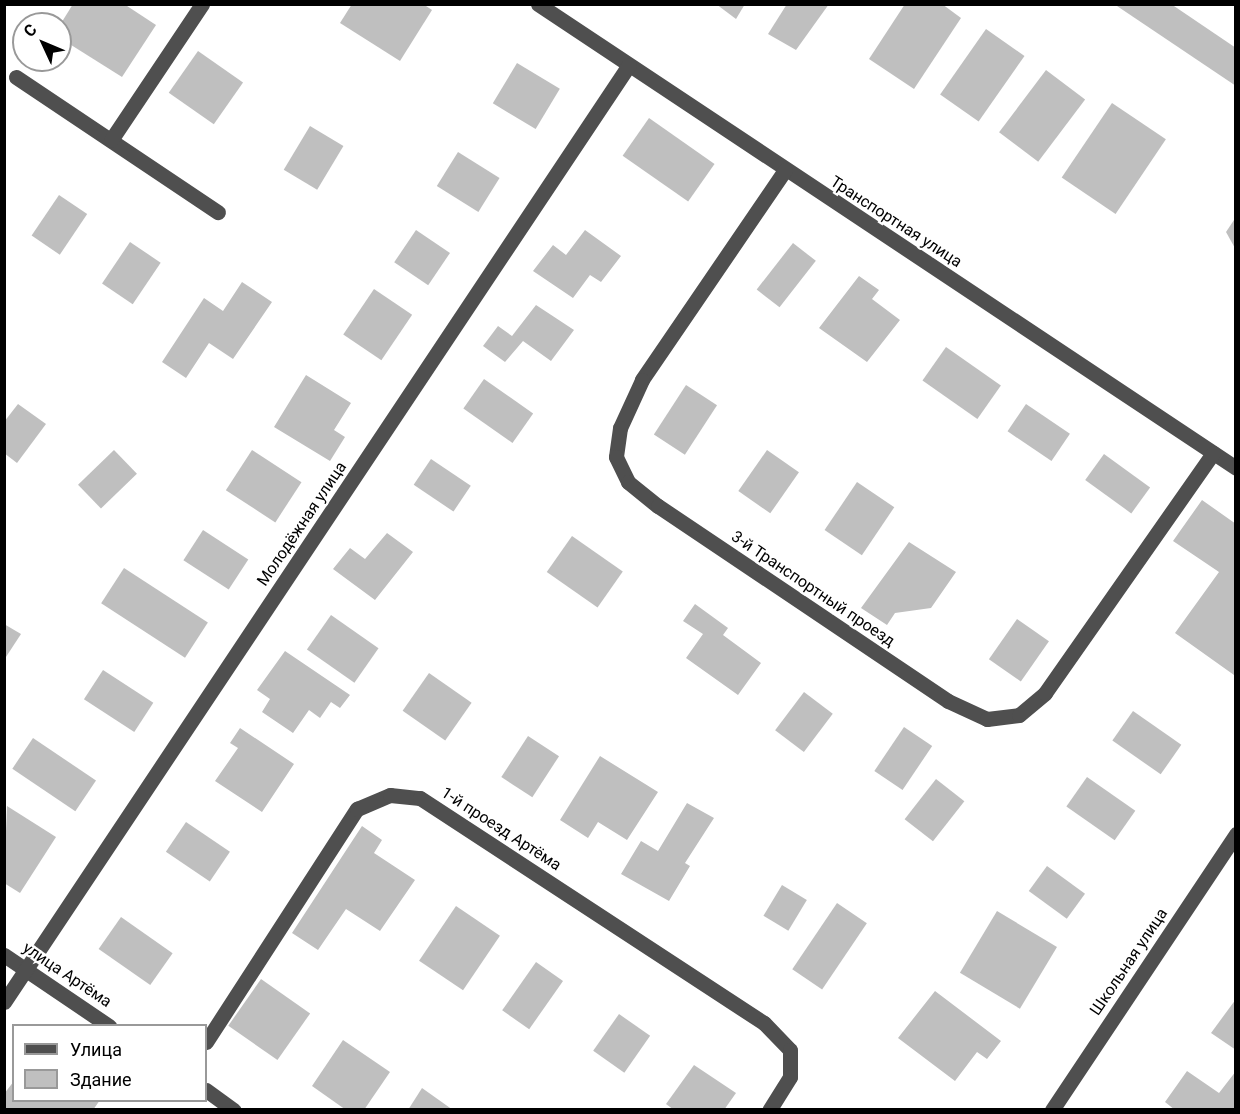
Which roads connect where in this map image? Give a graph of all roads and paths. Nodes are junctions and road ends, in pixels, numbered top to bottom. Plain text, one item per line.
1 (202, 4) edge
2 (538, 4) edge
3 (629, 65) junction
4 (16, 77) dead end
5 (111, 140) junction
6 (785, 170) junction
7 (218, 212) dead end
8 (1213, 453) junction
9 (1236, 468) edge
10 (1236, 834) edge
11 (4, 955) edge
12 (27, 970) junction
13 (4, 1002) edge
14 (106, 1024) edge
15 (207, 1040) edge
16 (207, 1091) edge
17 (234, 1110) edge
18 (769, 1110) edge
19 (1052, 1110) edge

1 - 5 street
2 - 3 street, Транспортная улица
3 - 6 street, Транспортная улица
3 - 12 street, Молодёжная улица
4 - 5 street
5 - 7 street
6 - 8 street, Транспортная улица
6 - 8 street, 3-й Транспортный проезд
8 - 9 street, Транспортная улица
10 - 19 street, Школьная улица
11 - 12 street, улица Артёма
12 - 13 street, Молодёжная улица
12 - 14 street, улица Артёма
15 - 18 street, 1-й проезд Артёма
16 - 17 street

